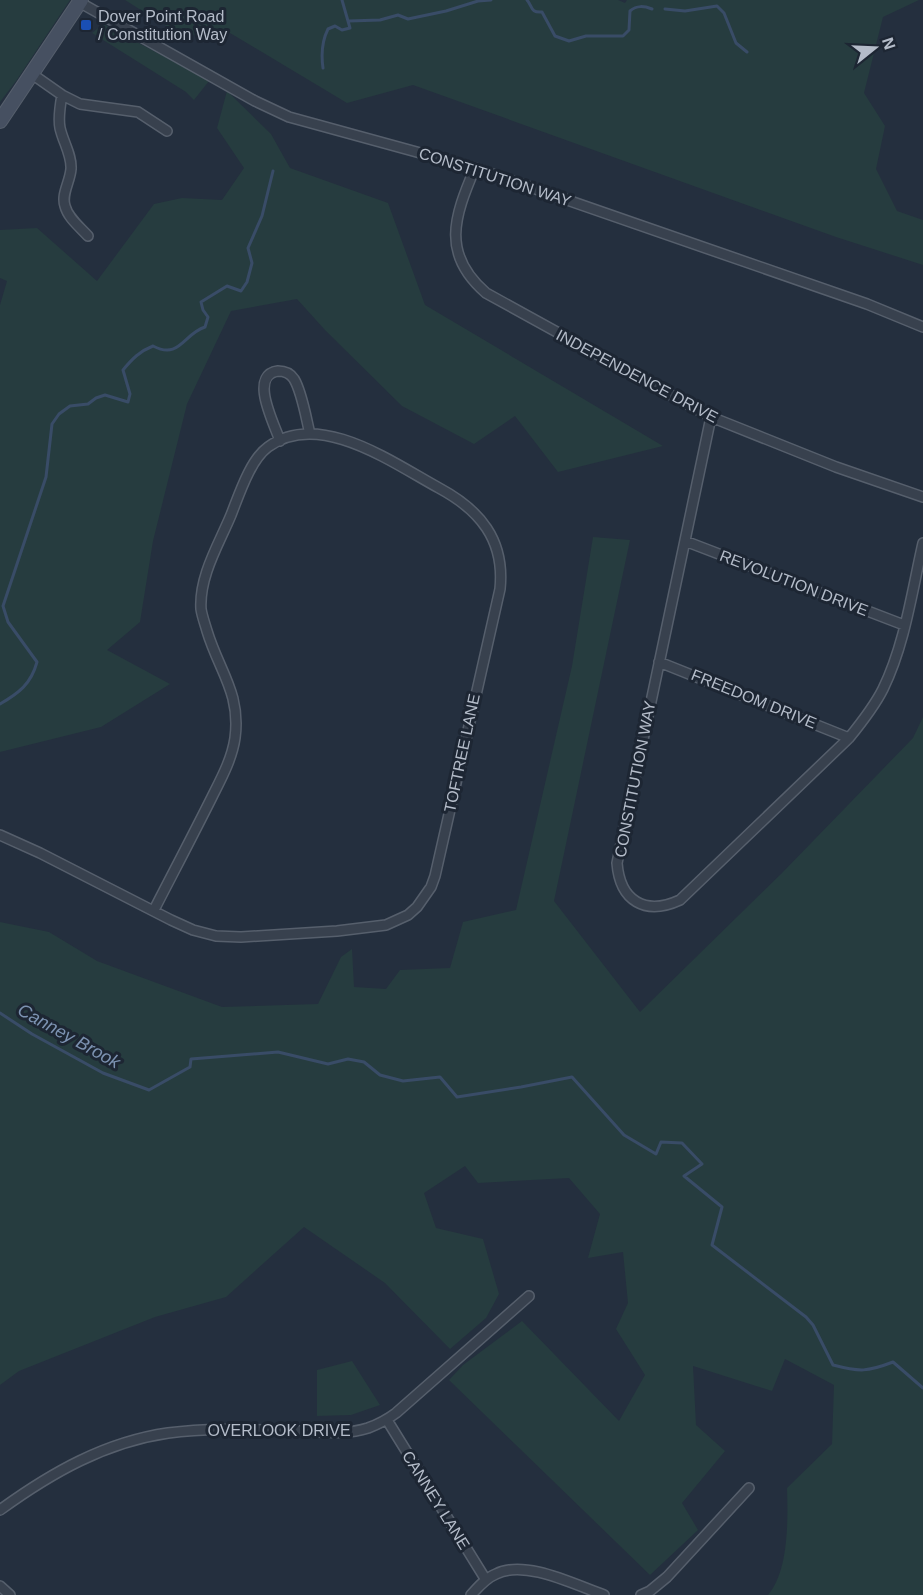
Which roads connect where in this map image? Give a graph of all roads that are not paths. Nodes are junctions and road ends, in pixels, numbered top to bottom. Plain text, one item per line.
1 (80, 1) edge
2 (32, 74) junction
3 (62, 96) junction
4 (0, 121) edge
5 (167, 131) dead end
6 (475, 168) junction
7 (88, 236) dead end
8 (923, 327) edge
9 (711, 417) junction
10 (310, 434) junction
11 (280, 441) junction
12 (923, 497) edge
13 (685, 541) junction
14 (923, 543) edge
15 (904, 625) junction
16 (659, 662) junction
17 (849, 738) junction
18 (0, 835) edge
19 (154, 910) junction
20 (529, 1296) dead end
21 (387, 1420) junction
22 (749, 1488) dead end
23 (0, 1510) edge
24 (486, 1580) junction
25 (0, 1586) edge
26 (10, 1595) edge
27 (471, 1595) edge
28 (604, 1595) edge
29 (641, 1595) edge

1 - 2 main road
1 - 6 street, CONSTITUTION WAY
2 - 3 street
2 - 4 main road
3 - 5 street
3 - 7 street
6 - 8 street, CONSTITUTION WAY
6 - 9 street, INDEPENDENCE DRIVE
9 - 12 street, INDEPENDENCE DRIVE
9 - 13 street, CONSTITUTION WAY
10 - 11 street, TOFTREE LANE
10 - 11 street
10 - 19 street, TOFTREE LANE
11 - 19 street, TOFTREE LANE
13 - 15 street, REVOLUTION DRIVE
13 - 16 street, CONSTITUTION WAY
14 - 15 street, CONSTITUTION WAY
15 - 17 street, CONSTITUTION WAY
16 - 17 street, FREEDOM DRIVE
16 - 17 street, CONSTITUTION WAY
18 - 19 street, TOFTREE LANE
20 - 21 street, OVERLOOK DRIVE
21 - 23 street, OVERLOOK DRIVE
21 - 24 street, CANNEY LANE
22 - 29 street
24 - 27 street
24 - 28 street
25 - 26 street

